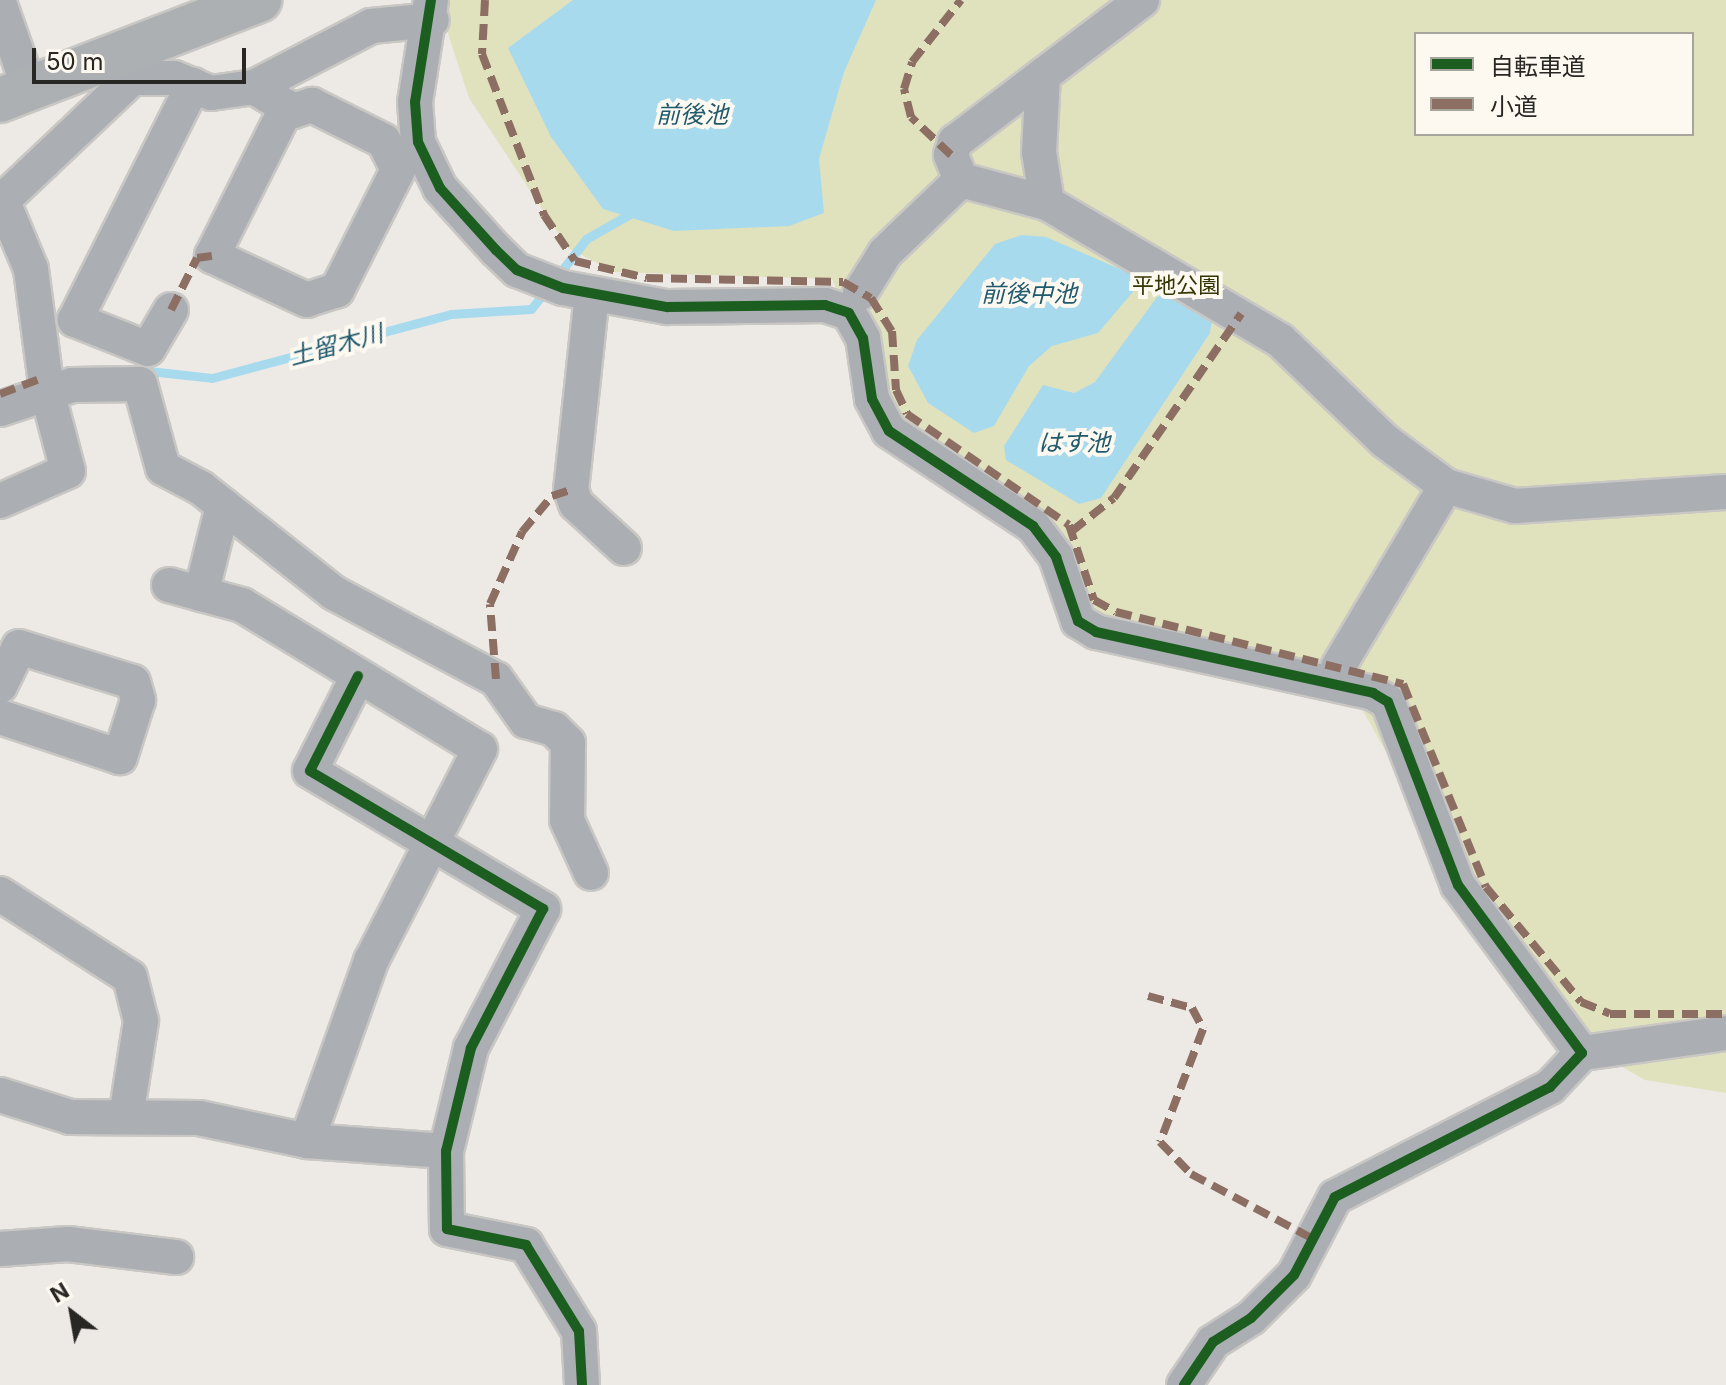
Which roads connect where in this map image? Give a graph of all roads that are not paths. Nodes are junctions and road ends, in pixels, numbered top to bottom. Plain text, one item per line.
1 (259, 0) edge
2 (1142, 0) edge
3 (0, 5) edge
4 (432, 10) edge
5 (1043, 75) junction
6 (193, 85) junction
7 (254, 87) junction
8 (14, 94) edge
9 (287, 107) junction
10 (961, 180) junction
11 (1, 203) edge
12 (1047, 203) junction
13 (565, 287) junction
14 (860, 293) dead end
15 (171, 310) dead end
16 (47, 391) junction
17 (0, 409) edge
18 (1446, 486) junction
19 (1726, 492) edge
20 (0, 501) edge
21 (223, 506) junction
22 (624, 548) dead end
23 (169, 585) dead end
24 (201, 594) junction
25 (1338, 667) dead end
26 (358, 676) junction
27 (0, 686) edge
28 (0, 717) edge
29 (433, 843) junction
30 (591, 873) dead end
31 (0, 894) edge
32 (1726, 1033) edge
33 (1582, 1053) junction
34 (0, 1095) edge
35 (126, 1117) junction
36 (307, 1141) junction
37 (446, 1151) junction
38 (0, 1249) edge
39 (176, 1257) dead end
40 (582, 1385) edge
41 (1184, 1385) edge

1 - 8 main road
2 - 5 street
3 - 8 street
4 - 7 street
4 - 13 street
5 - 10 street
5 - 12 street
6 - 7 street
6 - 11 street
6 - 15 street
7 - 9 street
9 - 9 street
10 - 12 street
10 - 14 street
11 - 16 street
12 - 18 street
13 - 22 street
13 - 33 street
16 - 17 street
16 - 20 street
16 - 21 street
18 - 19 street
18 - 25 street
21 - 24 street
21 - 30 street
23 - 24 street
24 - 26 street
26 - 29 street
26 - 29 street
27 - 28 street
29 - 36 street
29 - 37 street
31 - 35 street
32 - 33 street
33 - 41 street
34 - 35 street
35 - 36 street
36 - 37 street
37 - 40 street
38 - 39 street

